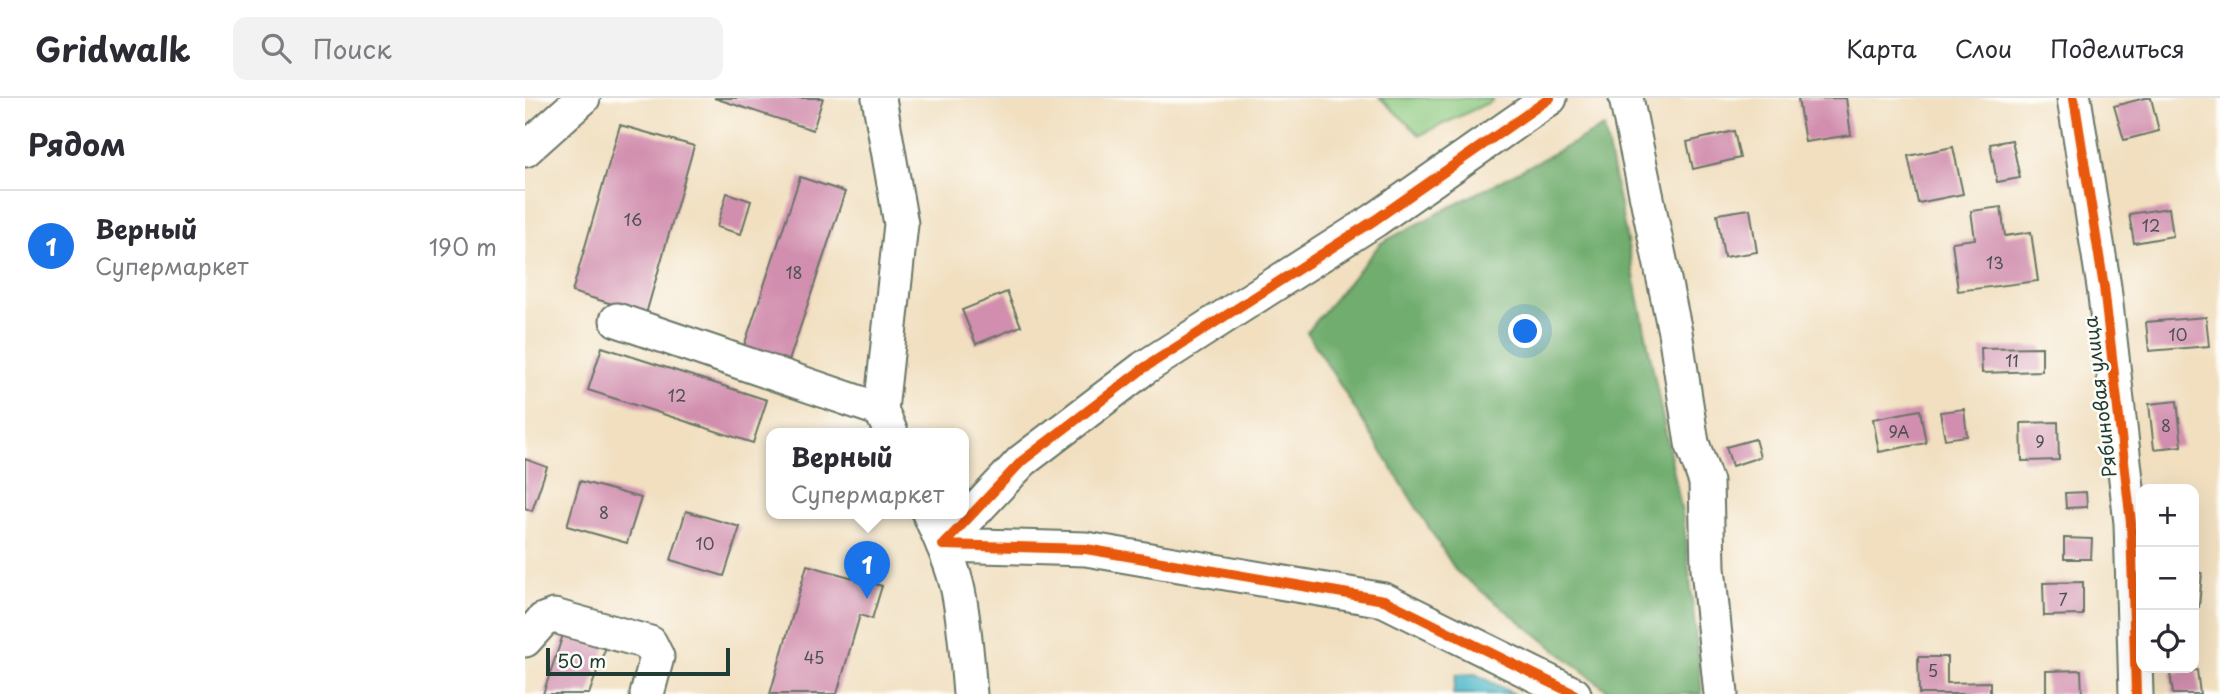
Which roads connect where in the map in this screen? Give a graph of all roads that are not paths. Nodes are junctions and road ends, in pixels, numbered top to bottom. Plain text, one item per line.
1 (583, 98) edge
2 (879, 98) edge
3 (1550, 98) edge
4 (1626, 98) edge
5 (2074, 98) edge
6 (525, 150) edge
7 (617, 320) dead end
8 (886, 421) edge
9 (969, 517) edge
10 (932, 519) edge
11 (967, 519) edge
12 (943, 545) junction
13 (525, 640) edge
14 (647, 694) edge
15 (970, 694) edge
16 (1574, 694) edge
17 (1721, 694) edge
18 (2136, 694) edge

1 - 6 street
2 - 8 street
3 - 9 street
4 - 17 street
5 - 18 street, Рябиновая улица
7 - 8 street
10 - 12 street
11 - 12 street
12 - 15 street
12 - 16 street
13 - 14 street

